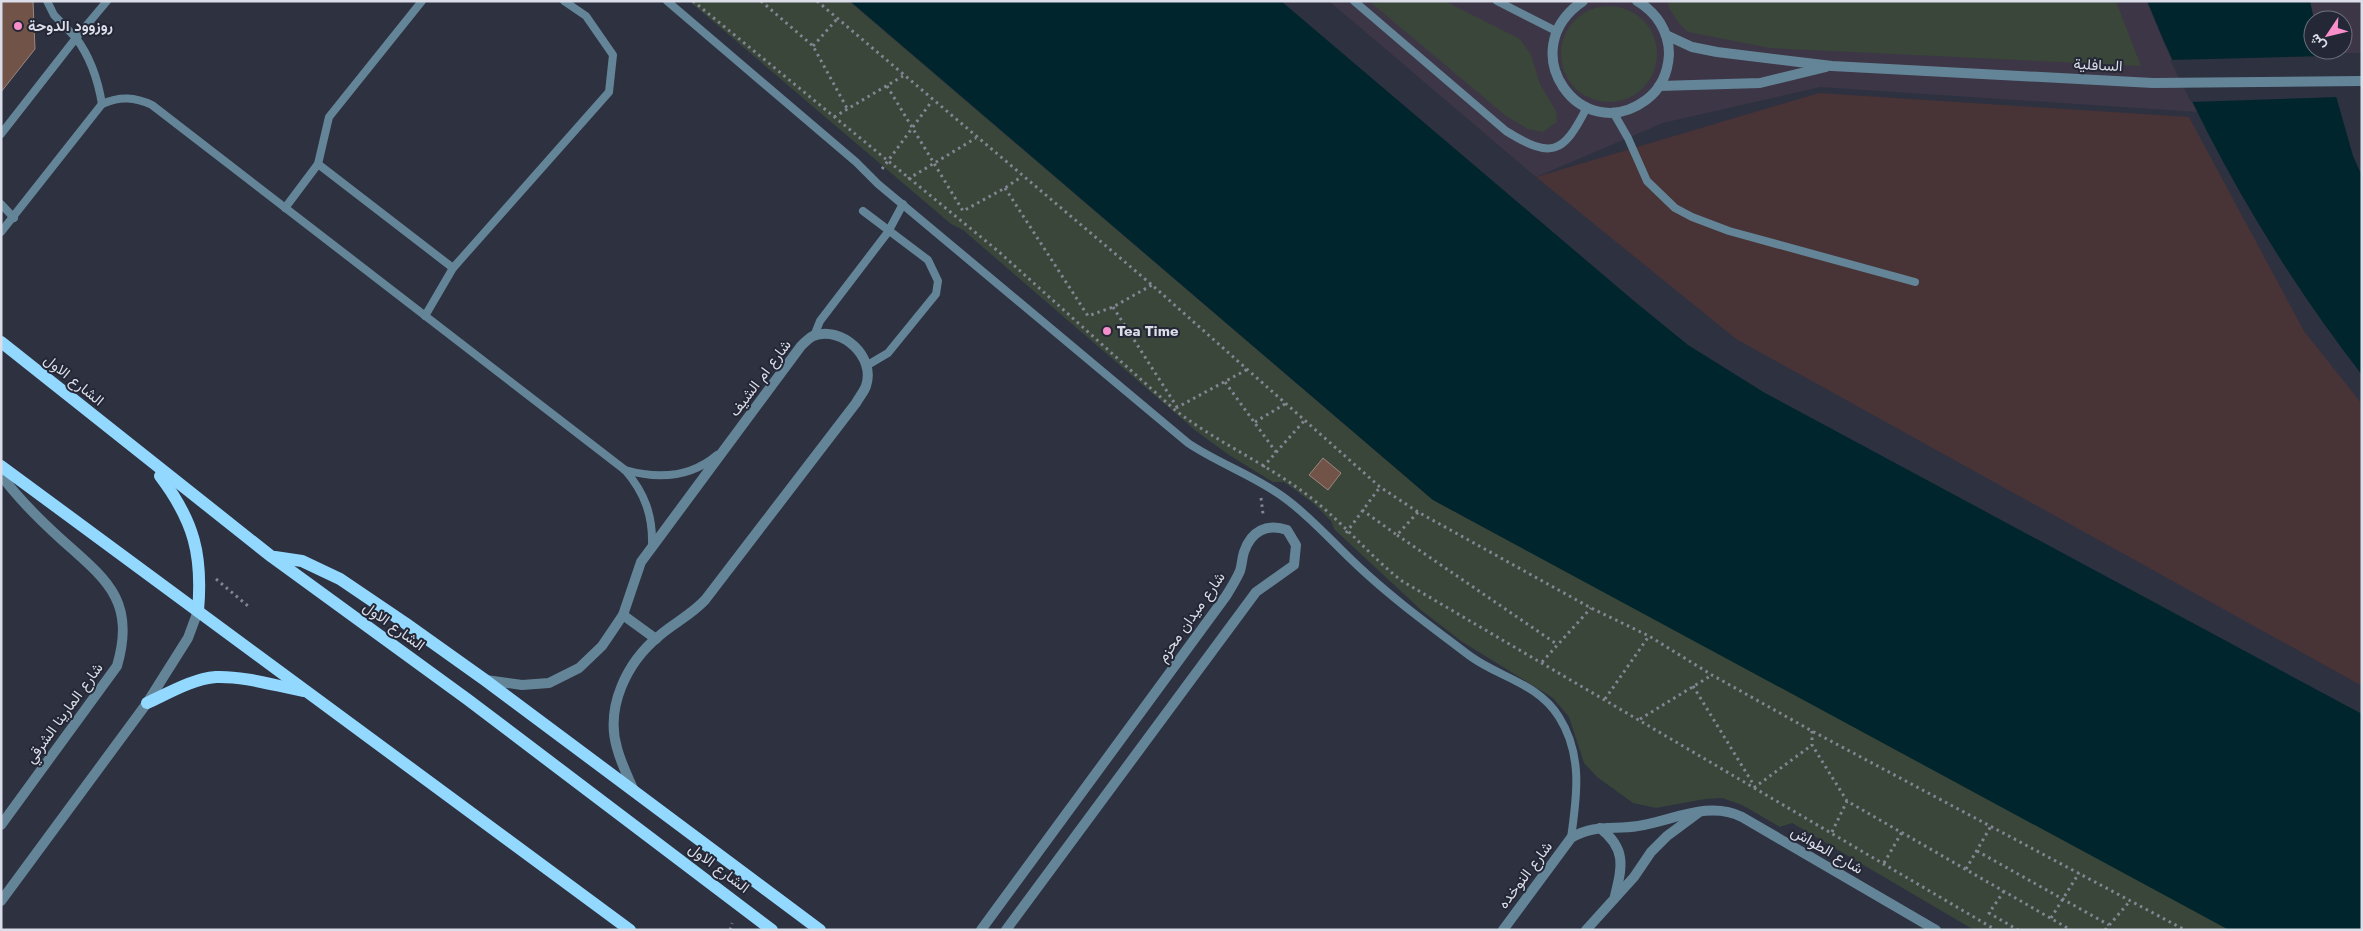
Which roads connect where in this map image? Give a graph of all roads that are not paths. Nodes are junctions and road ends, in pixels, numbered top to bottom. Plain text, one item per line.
1 (47, 1) edge
2 (107, 1) edge
3 (422, 1) edge
4 (564, 1) edge
5 (667, 1) edge
6 (1354, 1) edge
7 (1497, 1) edge
8 (1583, 1) edge
9 (1637, 1) edge
10 (1556, 31) junction
11 (1666, 35) junction
12 (76, 38) junction
13 (1832, 66) junction
14 (2358, 81) edge
15 (1659, 86) junction
16 (102, 104) junction
17 (1587, 107) junction
18 (1613, 112) junction
19 (1, 134) edge
20 (318, 164) junction
21 (1, 204) edge
22 (903, 204) junction
23 (285, 208) junction
24 (863, 211) dead end
25 (14, 218) junction
26 (1, 232) edge
27 (888, 232) junction
28 (453, 268) junction
29 (1915, 282) dead end
30 (426, 316) junction
31 (814, 336) junction
32 (2, 342) edge
33 (866, 366) junction
34 (725, 449) junction
35 (150, 462) junction
36 (1, 466) edge
37 (625, 470) junction
38 (1, 475) edge
39 (652, 546) junction
40 (272, 557) junction
41 (198, 611) junction
42 (623, 615) junction
43 (656, 639) junction
44 (485, 680) junction
45 (308, 692) junction
46 (147, 703) junction
47 (634, 791) junction
48 (1698, 812) junction
49 (1, 824) edge
50 (1600, 828) junction
51 (1571, 838) junction
52 (1615, 897) junction
53 (1, 901) edge
54 (608, 914) junction
55 (617, 930) edge
56 (630, 930) edge
57 (772, 930) edge
58 (820, 930) edge
59 (981, 930) edge
60 (1006, 930) edge
61 (1503, 930) edge
62 (1586, 930) edge
63 (1936, 930) edge

1 - 12 lane
2 - 12 lane
3 - 20 lane
4 - 28 lane
5 - 22 lane
6 - 17 lane
7 - 10 lane
8 - 10 street
9 - 11 street
10 - 17 street
11 - 13 street, السافلية
11 - 15 street
12 - 16 lane
12 - 19 lane
13 - 14 street, السافلية
13 - 15 street, السافلية
15 - 18 street
16 - 23 lane
16 - 25 lane
17 - 18 street
18 - 29 lane
20 - 23 lane
20 - 28 lane
21 - 25 lane
22 - 27 lane
22 - 51 lane
23 - 30 lane
24 - 27 lane
25 - 26 lane
27 - 31 lane
27 - 33 lane
28 - 30 lane
30 - 37 lane
31 - 33 street, شارع ام الشيف
31 - 34 street, شارع ام الشيف
32 - 35 main road, الشارع الاول
33 - 43 street
34 - 37 lane
34 - 39 street, شارع ام الشيف
35 - 40 main road, الشارع الاول
35 - 41 main road
36 - 41 main road
37 - 39 lane
38 - 49 street, شارع المارينا الشرقي
39 - 42 street, شارع ام الشيف
40 - 44 main road
40 - 57 main road, الشارع الاول
41 - 45 main road
41 - 46 street
42 - 43 street
42 - 44 street, شارع ام الشيف
43 - 47 street
44 - 47 main road
45 - 46 main road
45 - 54 main road
46 - 53 street
47 - 58 main road
48 - 50 street, شارع الطواش
48 - 52 street
48 - 63 street, شارع الطواش
50 - 51 street, شارع الطواش
50 - 52 street
51 - 61 street, شارع النوخده
52 - 62 street
54 - 55 main road
54 - 56 main road
59 - 60 street, شارع ميدان محزم

